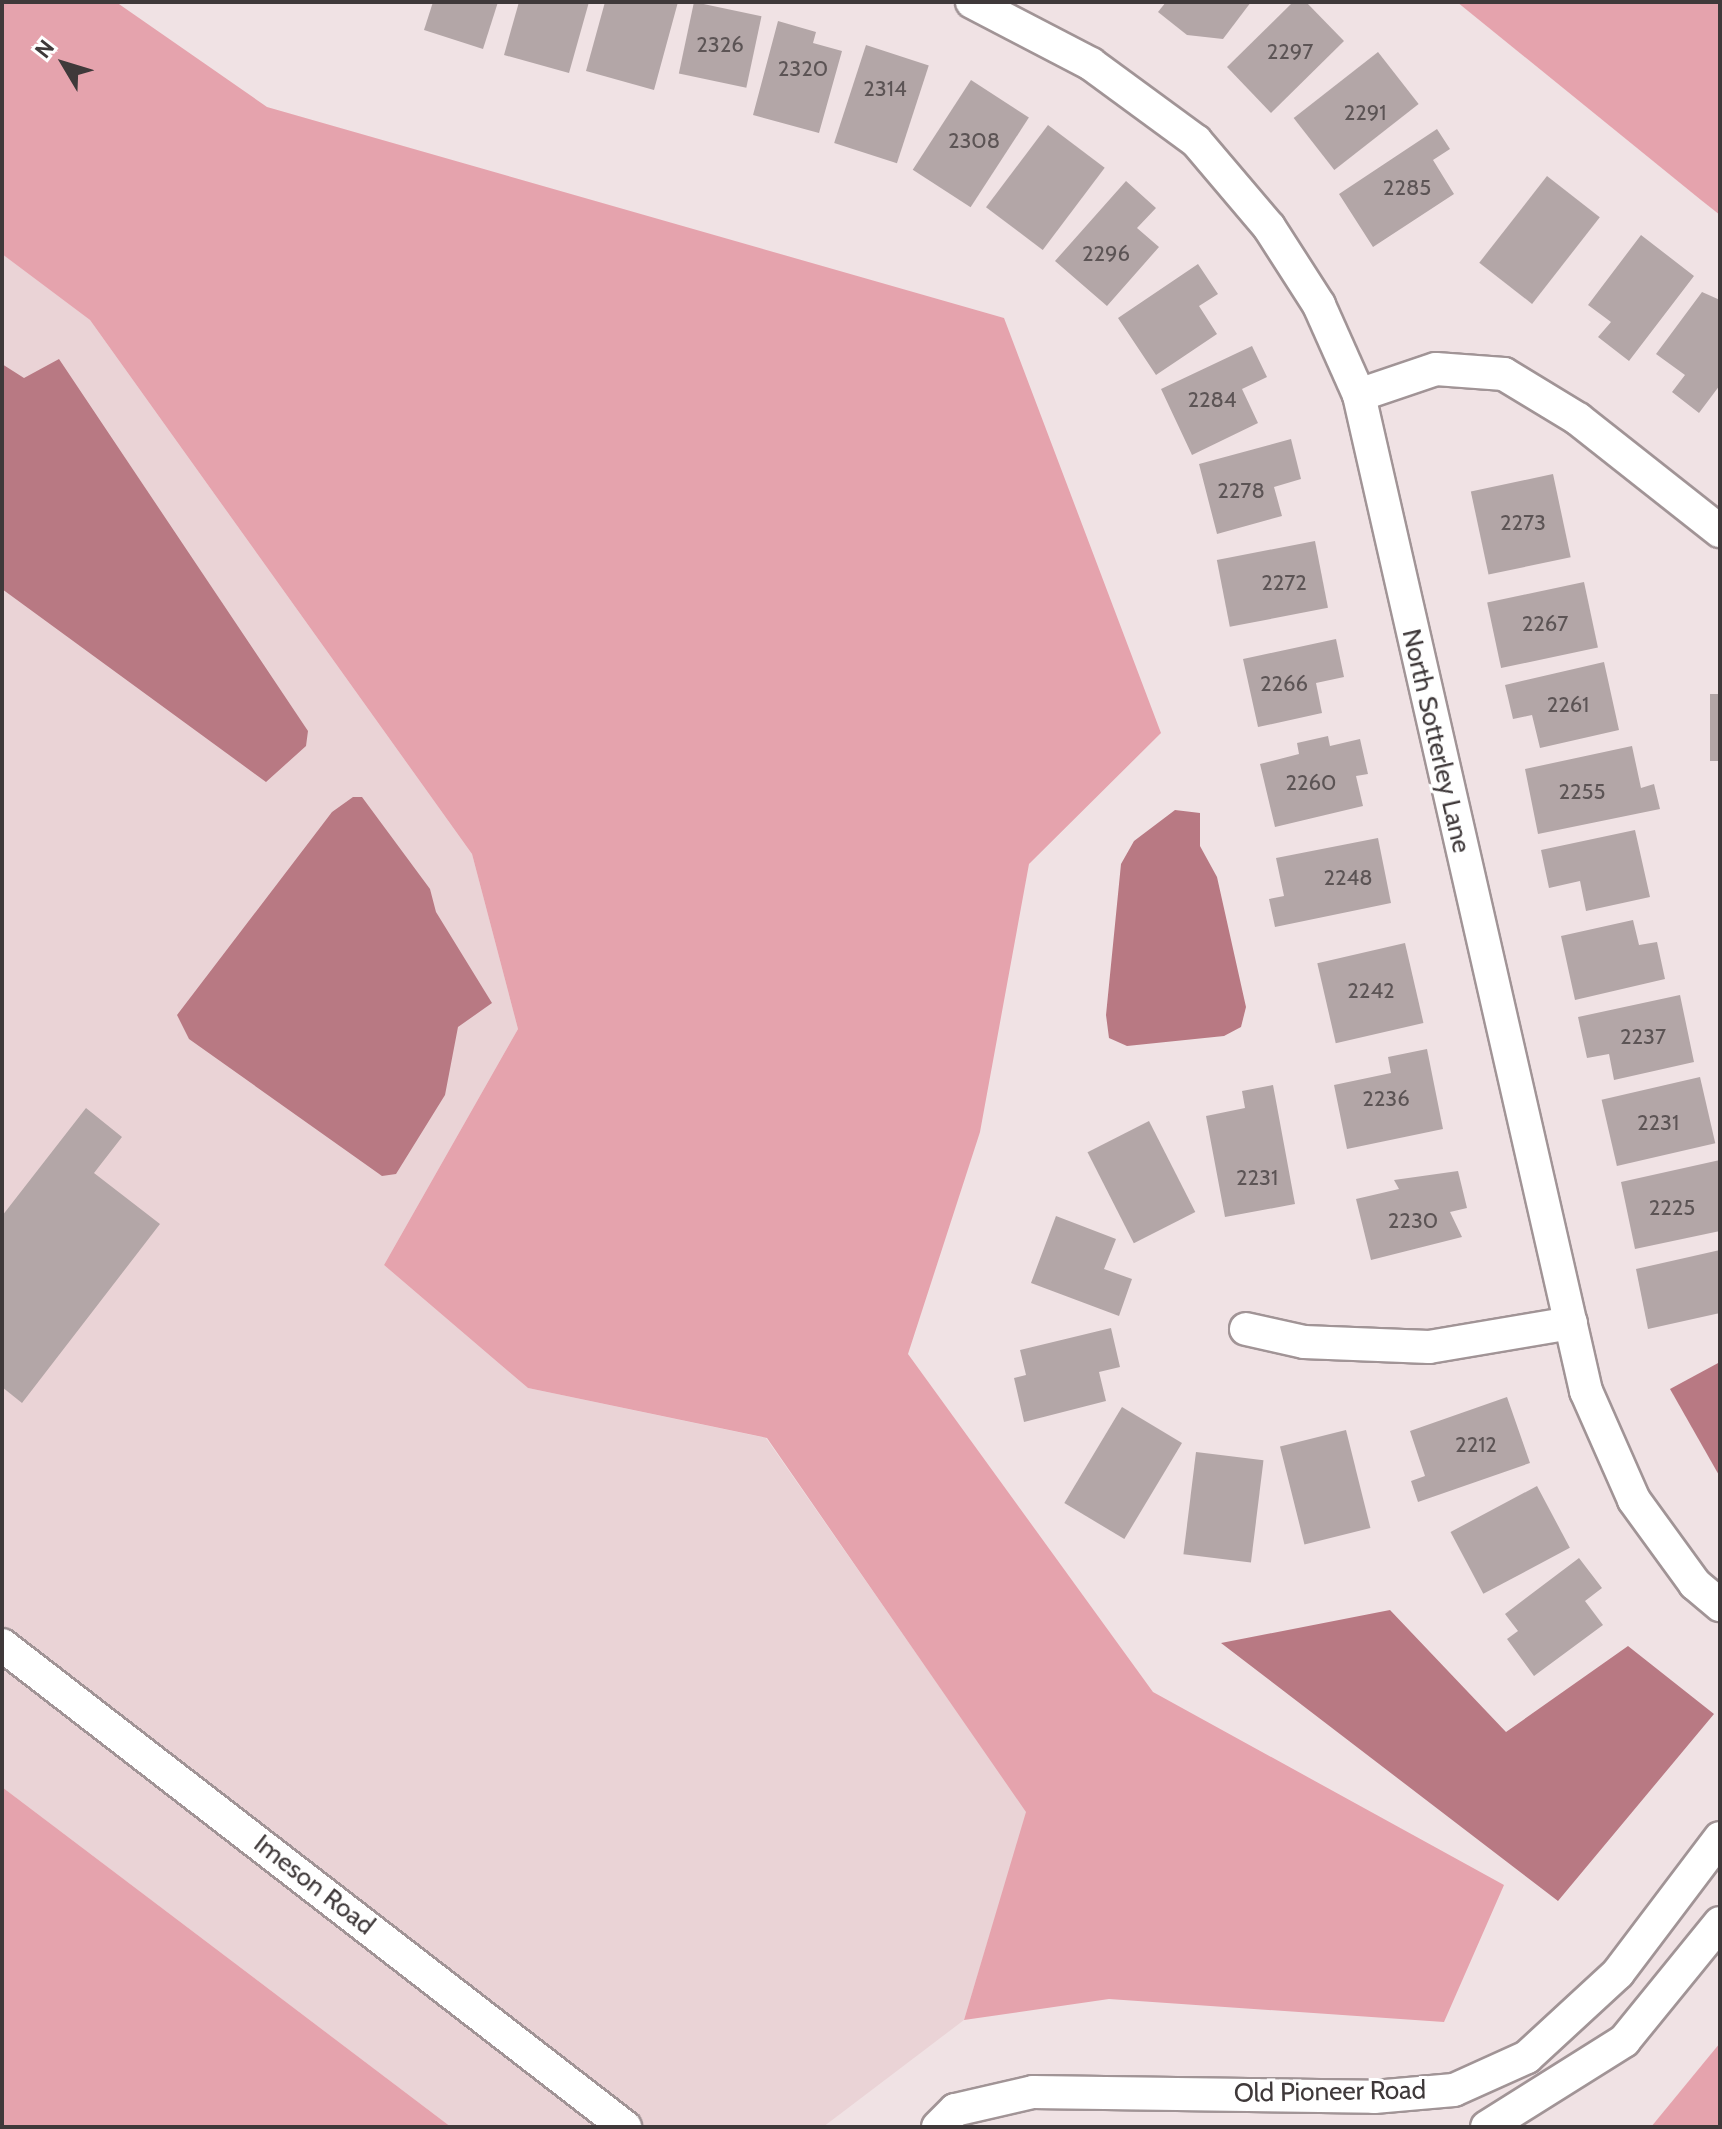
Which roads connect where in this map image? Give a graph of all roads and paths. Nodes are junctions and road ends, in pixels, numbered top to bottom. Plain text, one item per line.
1 (972, 2) edge
2 (1359, 395) junction
3 (1720, 531) edge
4 (1571, 1323) junction
5 (1246, 1329) dead end
6 (1720, 1605) edge
7 (2, 1645) edge
8 (1720, 1838) edge
9 (1720, 1923) edge
10 (625, 2127) edge
11 (938, 2127) edge
12 (1487, 2127) edge

1 - 2 street, North Sotterley Lane
2 - 3 street
2 - 4 street, North Sotterley Lane
4 - 5 street
4 - 6 street, North Sotterley Lane
7 - 10 street, Imeson Road
8 - 11 street, Old Pioneer Road
9 - 12 street

